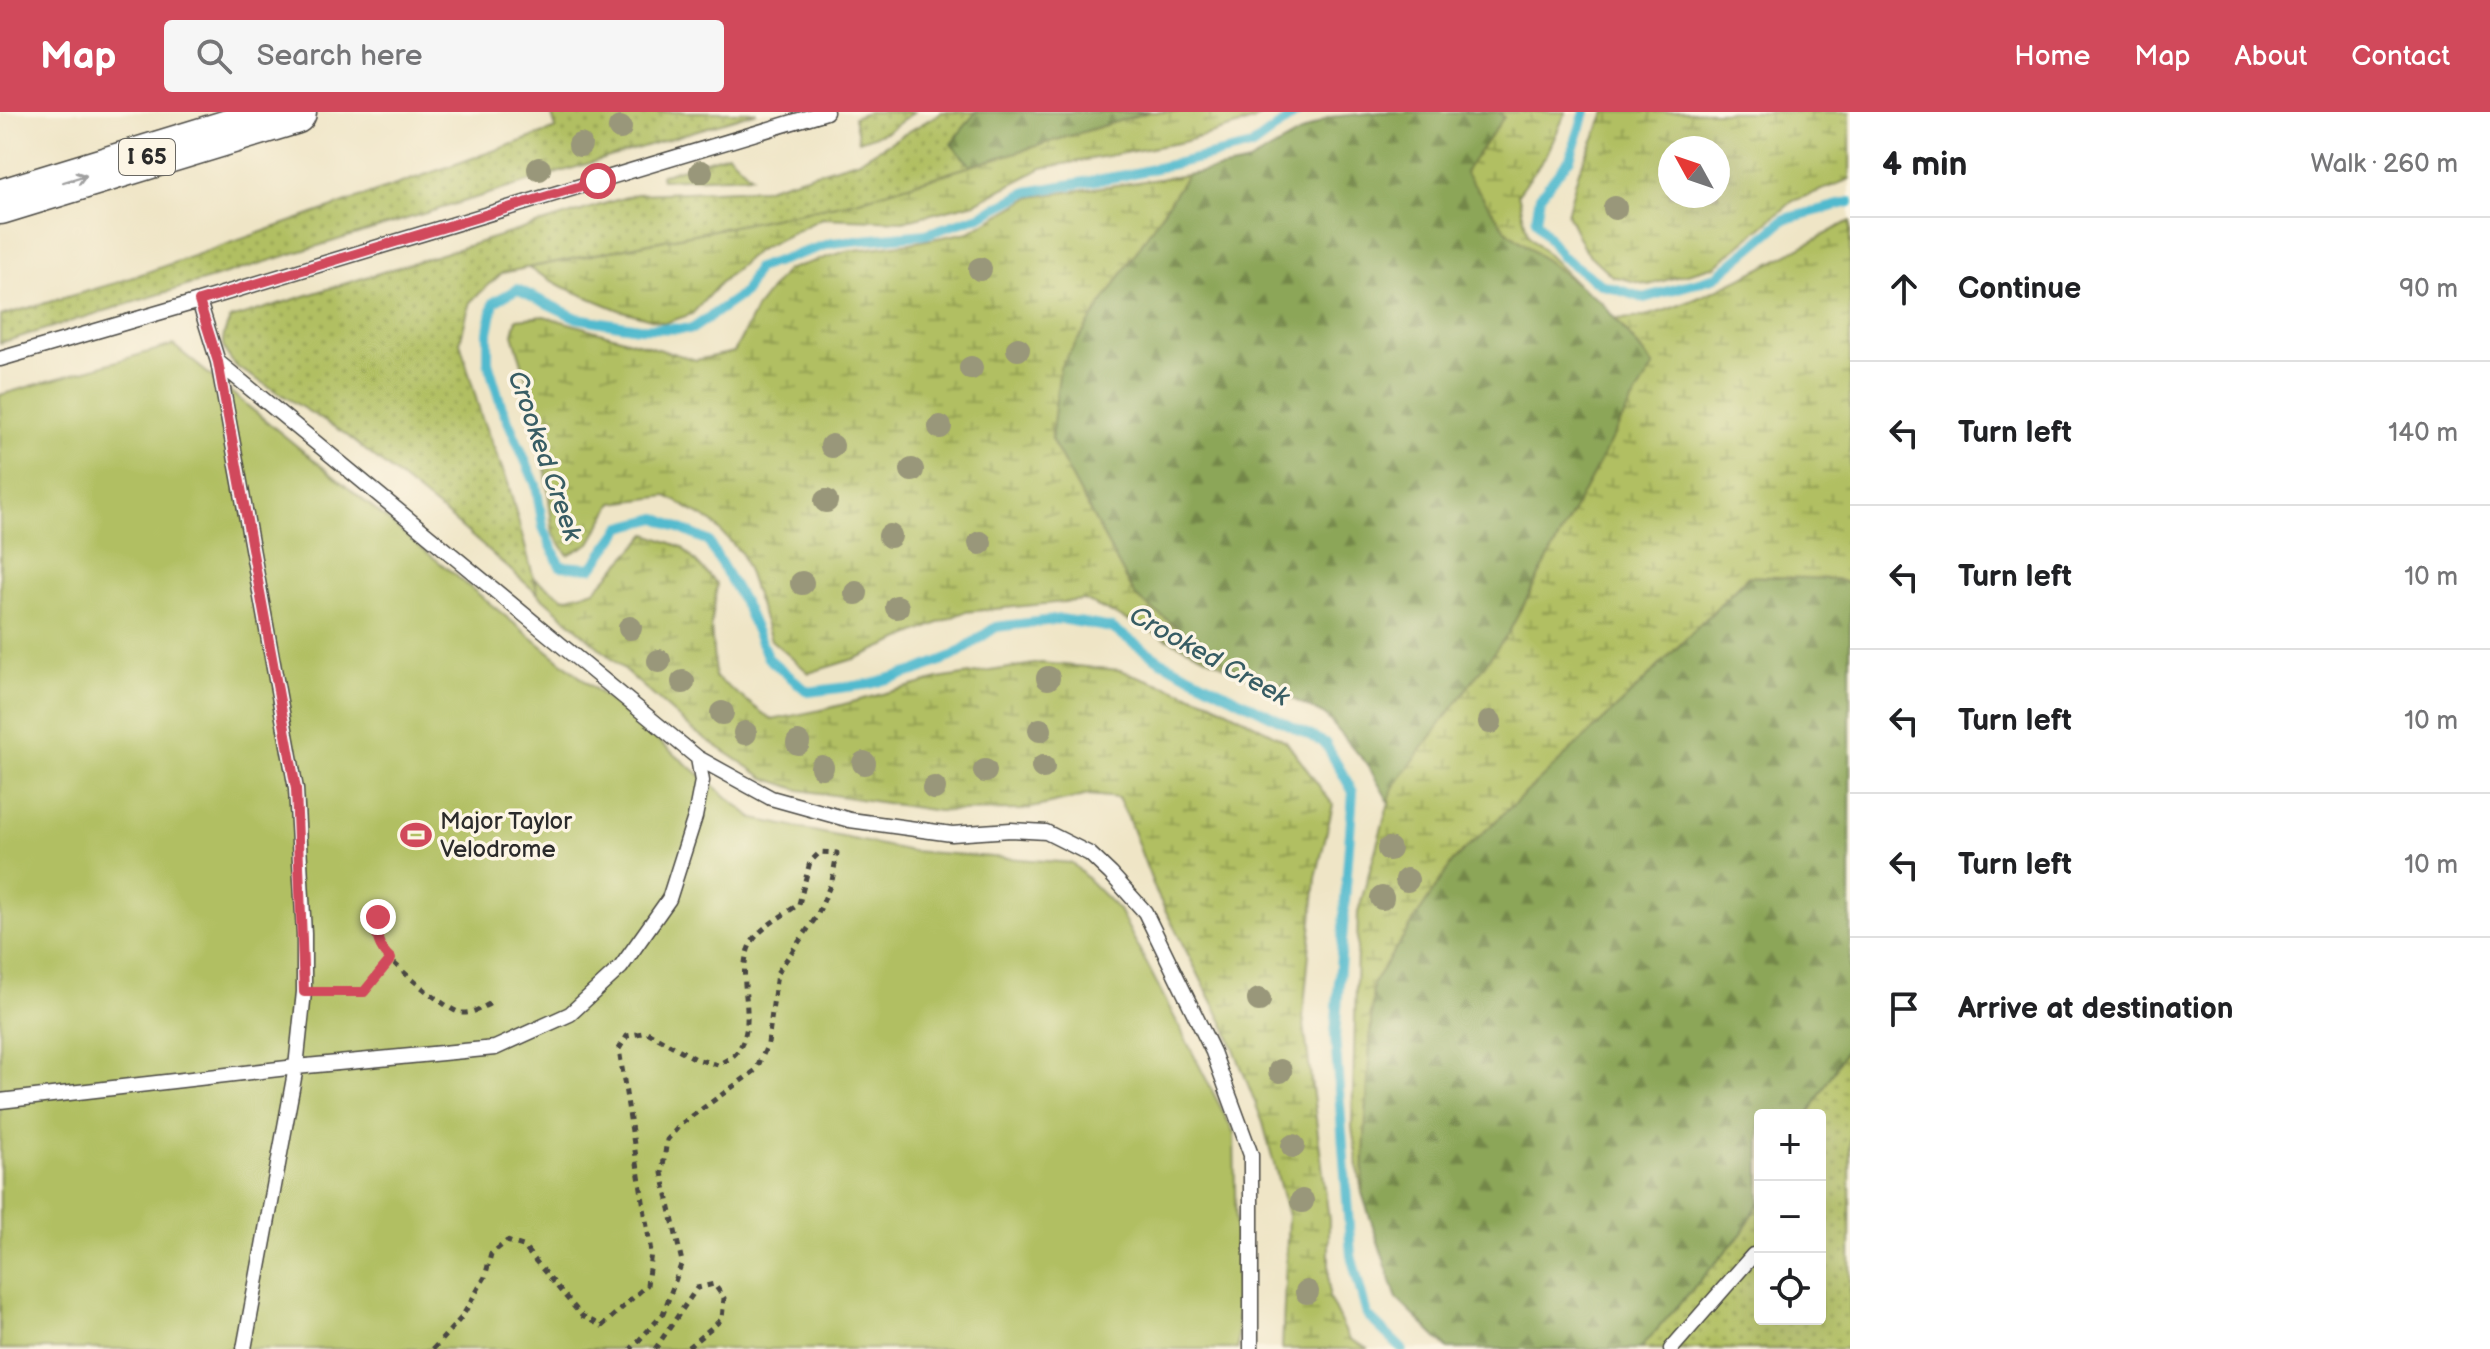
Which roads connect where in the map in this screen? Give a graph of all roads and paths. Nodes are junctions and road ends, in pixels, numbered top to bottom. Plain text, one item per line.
1 (294, 112) edge
2 (826, 112) edge
3 (0, 202) edge
4 (199, 301) junction
5 (0, 359) edge
6 (218, 362) junction
7 (698, 758) junction
8 (381, 910) dead end
9 (391, 959) junction
10 (304, 992) junction
11 (491, 1003) dead end
12 (296, 1067) junction
13 (0, 1101) edge
14 (1753, 1255) dead end
15 (244, 1349) edge
16 (433, 1349) edge
17 (631, 1349) edge
18 (655, 1349) edge
19 (686, 1349) edge
20 (1251, 1349) edge
21 (1671, 1349) edge

3 -> 1 highway, I 65
2 - 4 lane
4 - 5 lane
4 - 6 lane
6 - 7 lane
6 - 10 lane
7 - 12 lane
7 - 20 lane
8 - 9 path
9 - 10 path
9 - 11 path
10 - 12 lane
12 - 13 lane
12 - 15 lane
14 - 21 lane
16 - 17 path
18 - 19 path

